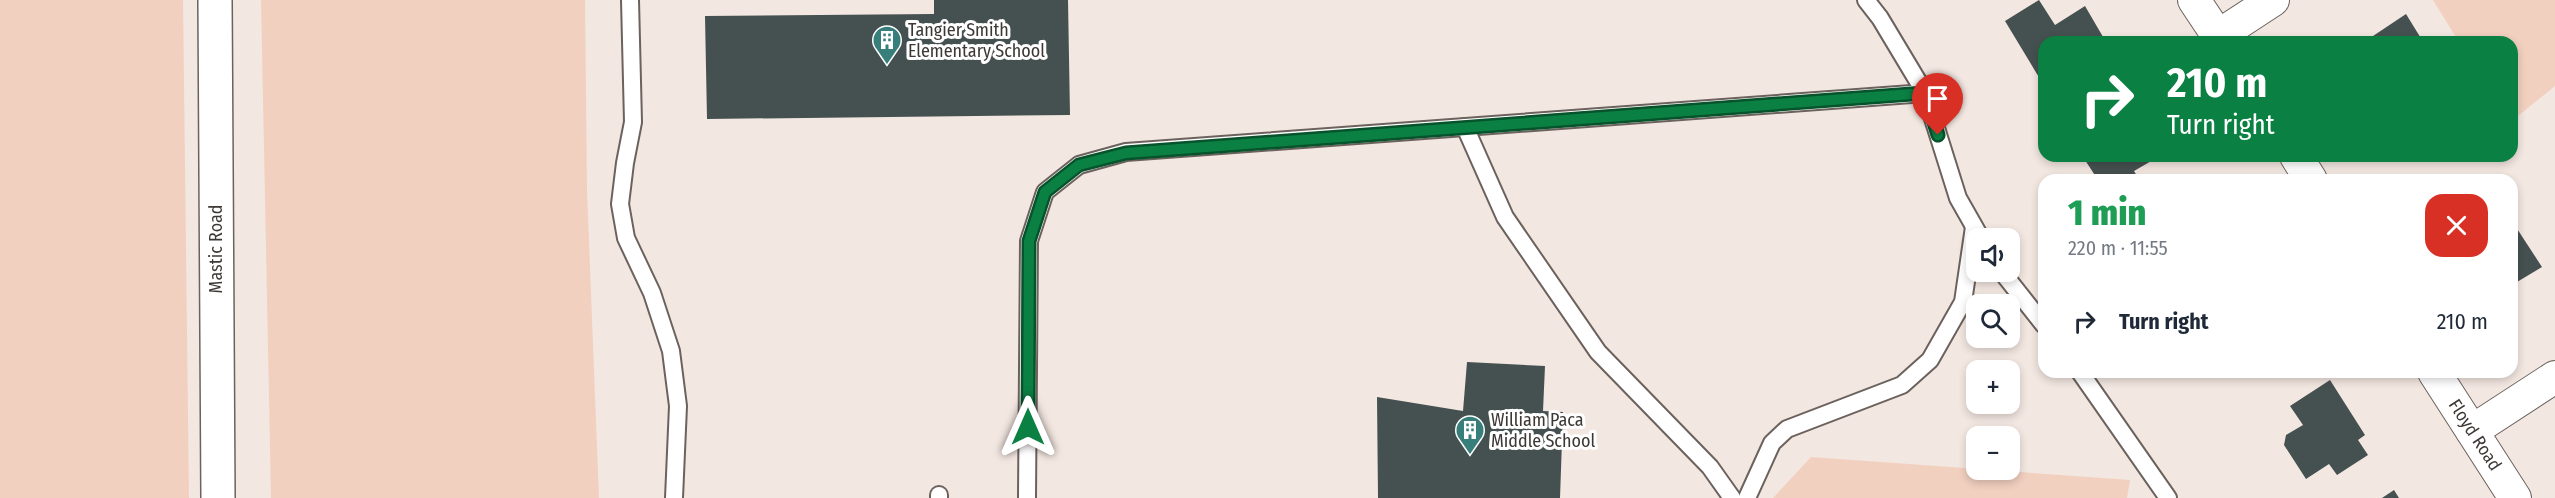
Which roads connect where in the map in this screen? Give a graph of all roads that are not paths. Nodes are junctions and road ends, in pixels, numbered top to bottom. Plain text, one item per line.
1 (215, 0) edge
2 (630, 0) edge
3 (1866, 0) edge
4 (2194, 0) edge
5 (2273, 0) edge
6 (2218, 36) edge
7 (2224, 36) edge
8 (1925, 93) junction
9 (1465, 127) junction
10 (1975, 228) edge
11 (1967, 282) edge
12 (2010, 282) edge
13 (2038, 317) edge
14 (2555, 377) edge
15 (2084, 378) edge
16 (2438, 378) edge
17 (2472, 431) junction
18 (1028, 497) edge
19 (218, 498) edge
20 (674, 498) edge
21 (1732, 498) edge
22 (1747, 498) edge
23 (2168, 498) edge
24 (2516, 498) edge

1 - 19 main road, Mastic Road
2 - 20 lane
3 - 8 lane
4 - 6 street
5 - 7 street
8 - 9 lane
8 - 10 lane
9 - 18 lane
9 - 21 lane
11 - 22 lane
12 - 13 lane
14 - 17 street
15 - 23 lane
16 - 17 street, Floyd Road
17 - 24 street, Floyd Road

